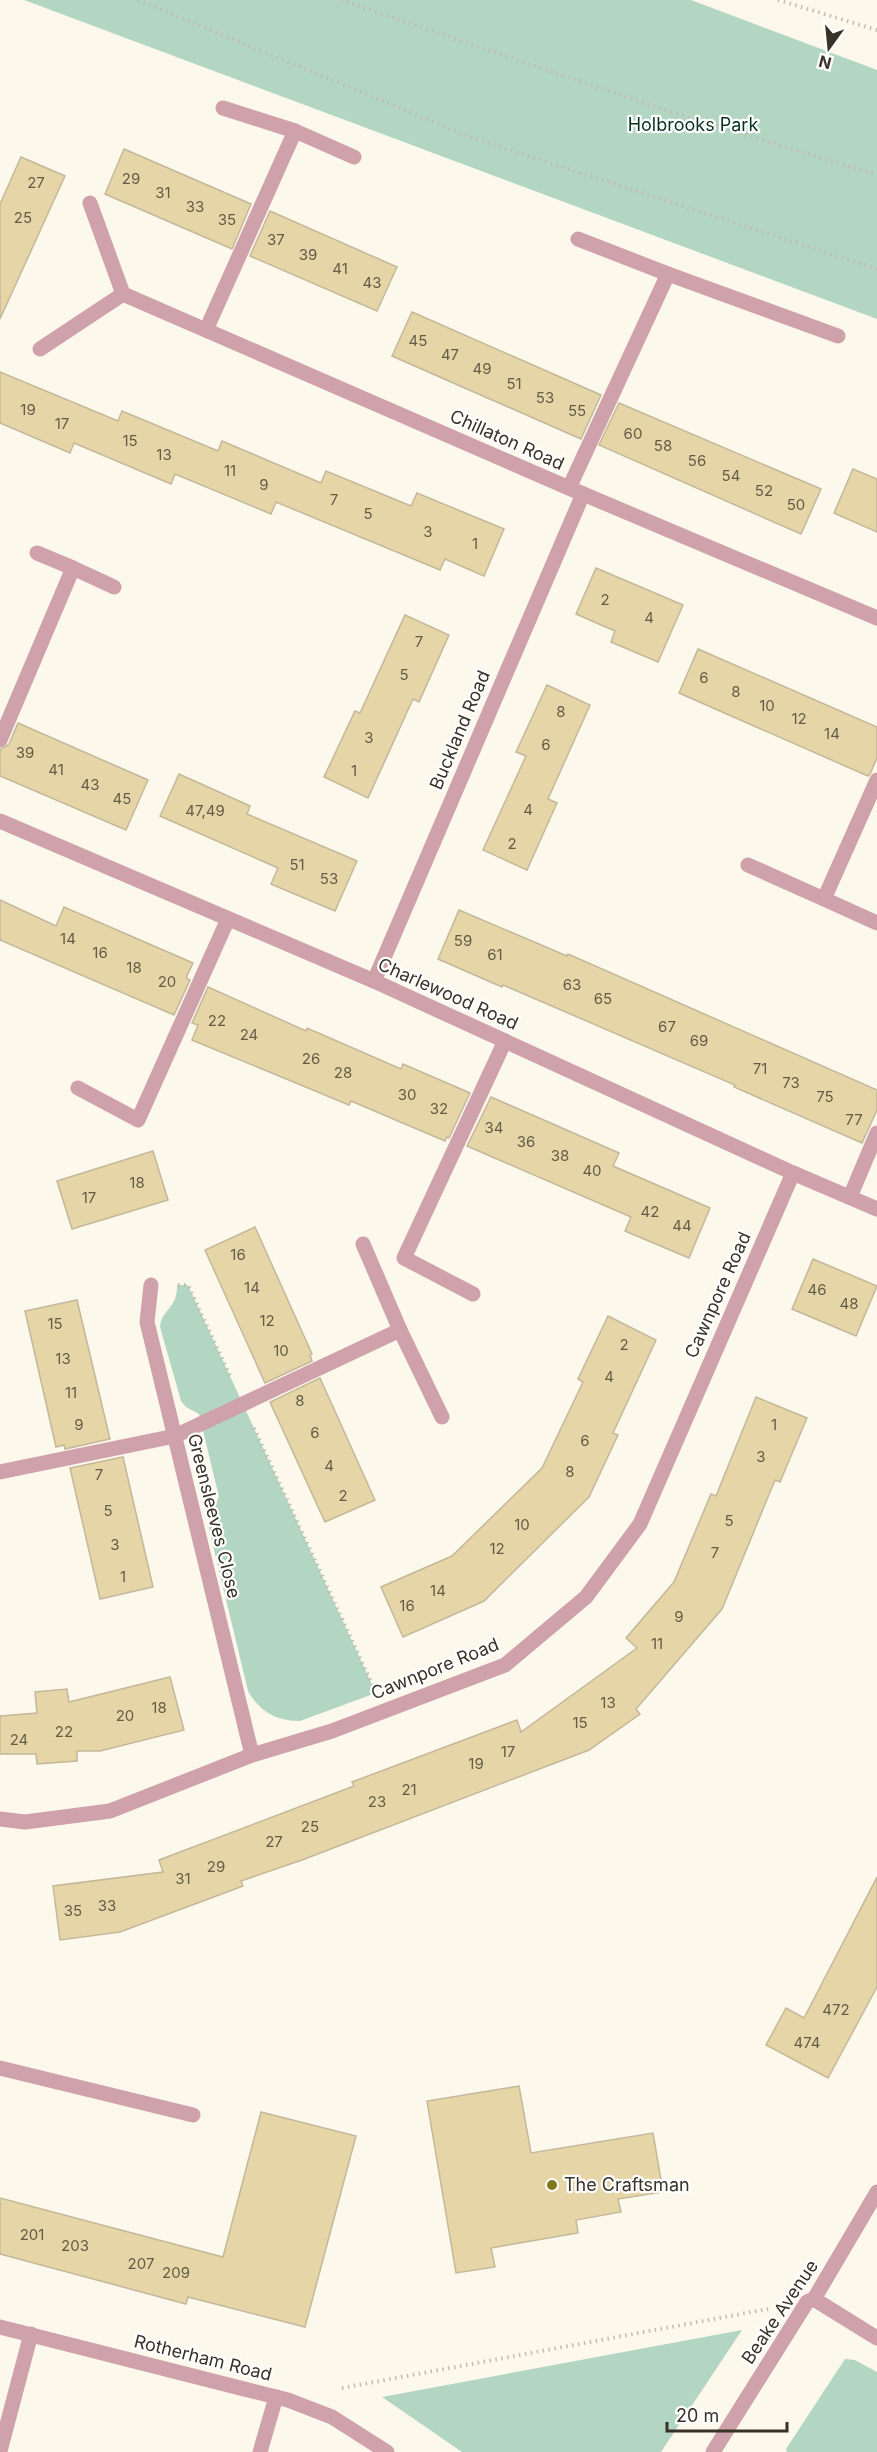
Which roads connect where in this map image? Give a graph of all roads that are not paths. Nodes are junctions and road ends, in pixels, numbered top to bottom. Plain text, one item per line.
1 (223, 108) dead end
2 (295, 131) junction
3 (354, 157) dead end
4 (90, 203) dead end
5 (578, 239) dead end
6 (668, 274) junction
7 (123, 294) junction
8 (206, 330) junction
9 (838, 336) dead end
10 (40, 349) dead end
11 (576, 491) junction
12 (37, 553) dead end
13 (74, 568) junction
14 (114, 587) dead end
15 (877, 618) edge
16 (0, 740) edge
17 (877, 780) edge
18 (0, 821) edge
19 (748, 865) dead end
20 (824, 899) junction
21 (228, 919) junction
22 (877, 922) edge
23 (374, 981) junction
24 (505, 1041) junction
25 (78, 1088) dead end
26 (877, 1133) edge
27 (793, 1173) junction
28 (850, 1197) junction
29 (877, 1209) edge
30 (363, 1244) dead end
31 (151, 1285) road end
32 (473, 1294) dead end
33 (400, 1330) junction
34 (442, 1418) dead end
35 (175, 1436) junction
36 (0, 1472) edge
37 (252, 1755) junction
38 (0, 1819) edge
39 (0, 2068) edge
40 (193, 2115) dead end
41 (877, 2193) edge
42 (810, 2301) junction
43 (0, 2327) edge
44 (31, 2334) junction
45 (877, 2338) edge
46 (276, 2397) junction
47 (0, 2451) edge
48 (260, 2452) edge
49 (387, 2452) edge
50 (713, 2452) edge

1 - 2 street
2 - 3 street
2 - 8 street
4 - 7 street
5 - 6 street
6 - 9 street
6 - 11 street, Buckland Road
7 - 8 street, Chillaton Road
7 - 10 street
8 - 11 street, Chillaton Road
11 - 15 street, Chillaton Road
11 - 23 street, Buckland Road
12 - 13 street
13 - 14 street
13 - 16 street
17 - 20 street
18 - 21 street, Charlewood Road
19 - 20 street
20 - 22 street
21 - 23 street, Charlewood Road
21 - 25 street
23 - 24 street, Charlewood Road
24 - 27 street, Charlewood Road
24 - 32 street
26 - 28 street
27 - 28 street, Charlewood Road
27 - 37 street, Cawnpore Road
28 - 29 street, Charlewood Road
30 - 33 street
31 - 35 street, Greensleeves Close
33 - 34 street
33 - 35 street
35 - 36 street
35 - 37 street, Greensleeves Close
37 - 38 street, Cawnpore Road
39 - 40 street
41 - 42 street, Beake Avenue
42 - 45 street
42 - 50 street, Beake Avenue
43 - 44 street, Rotherham Road
44 - 46 street, Rotherham Road
44 - 47 street
46 - 48 street
46 - 49 street, Rotherham Road

